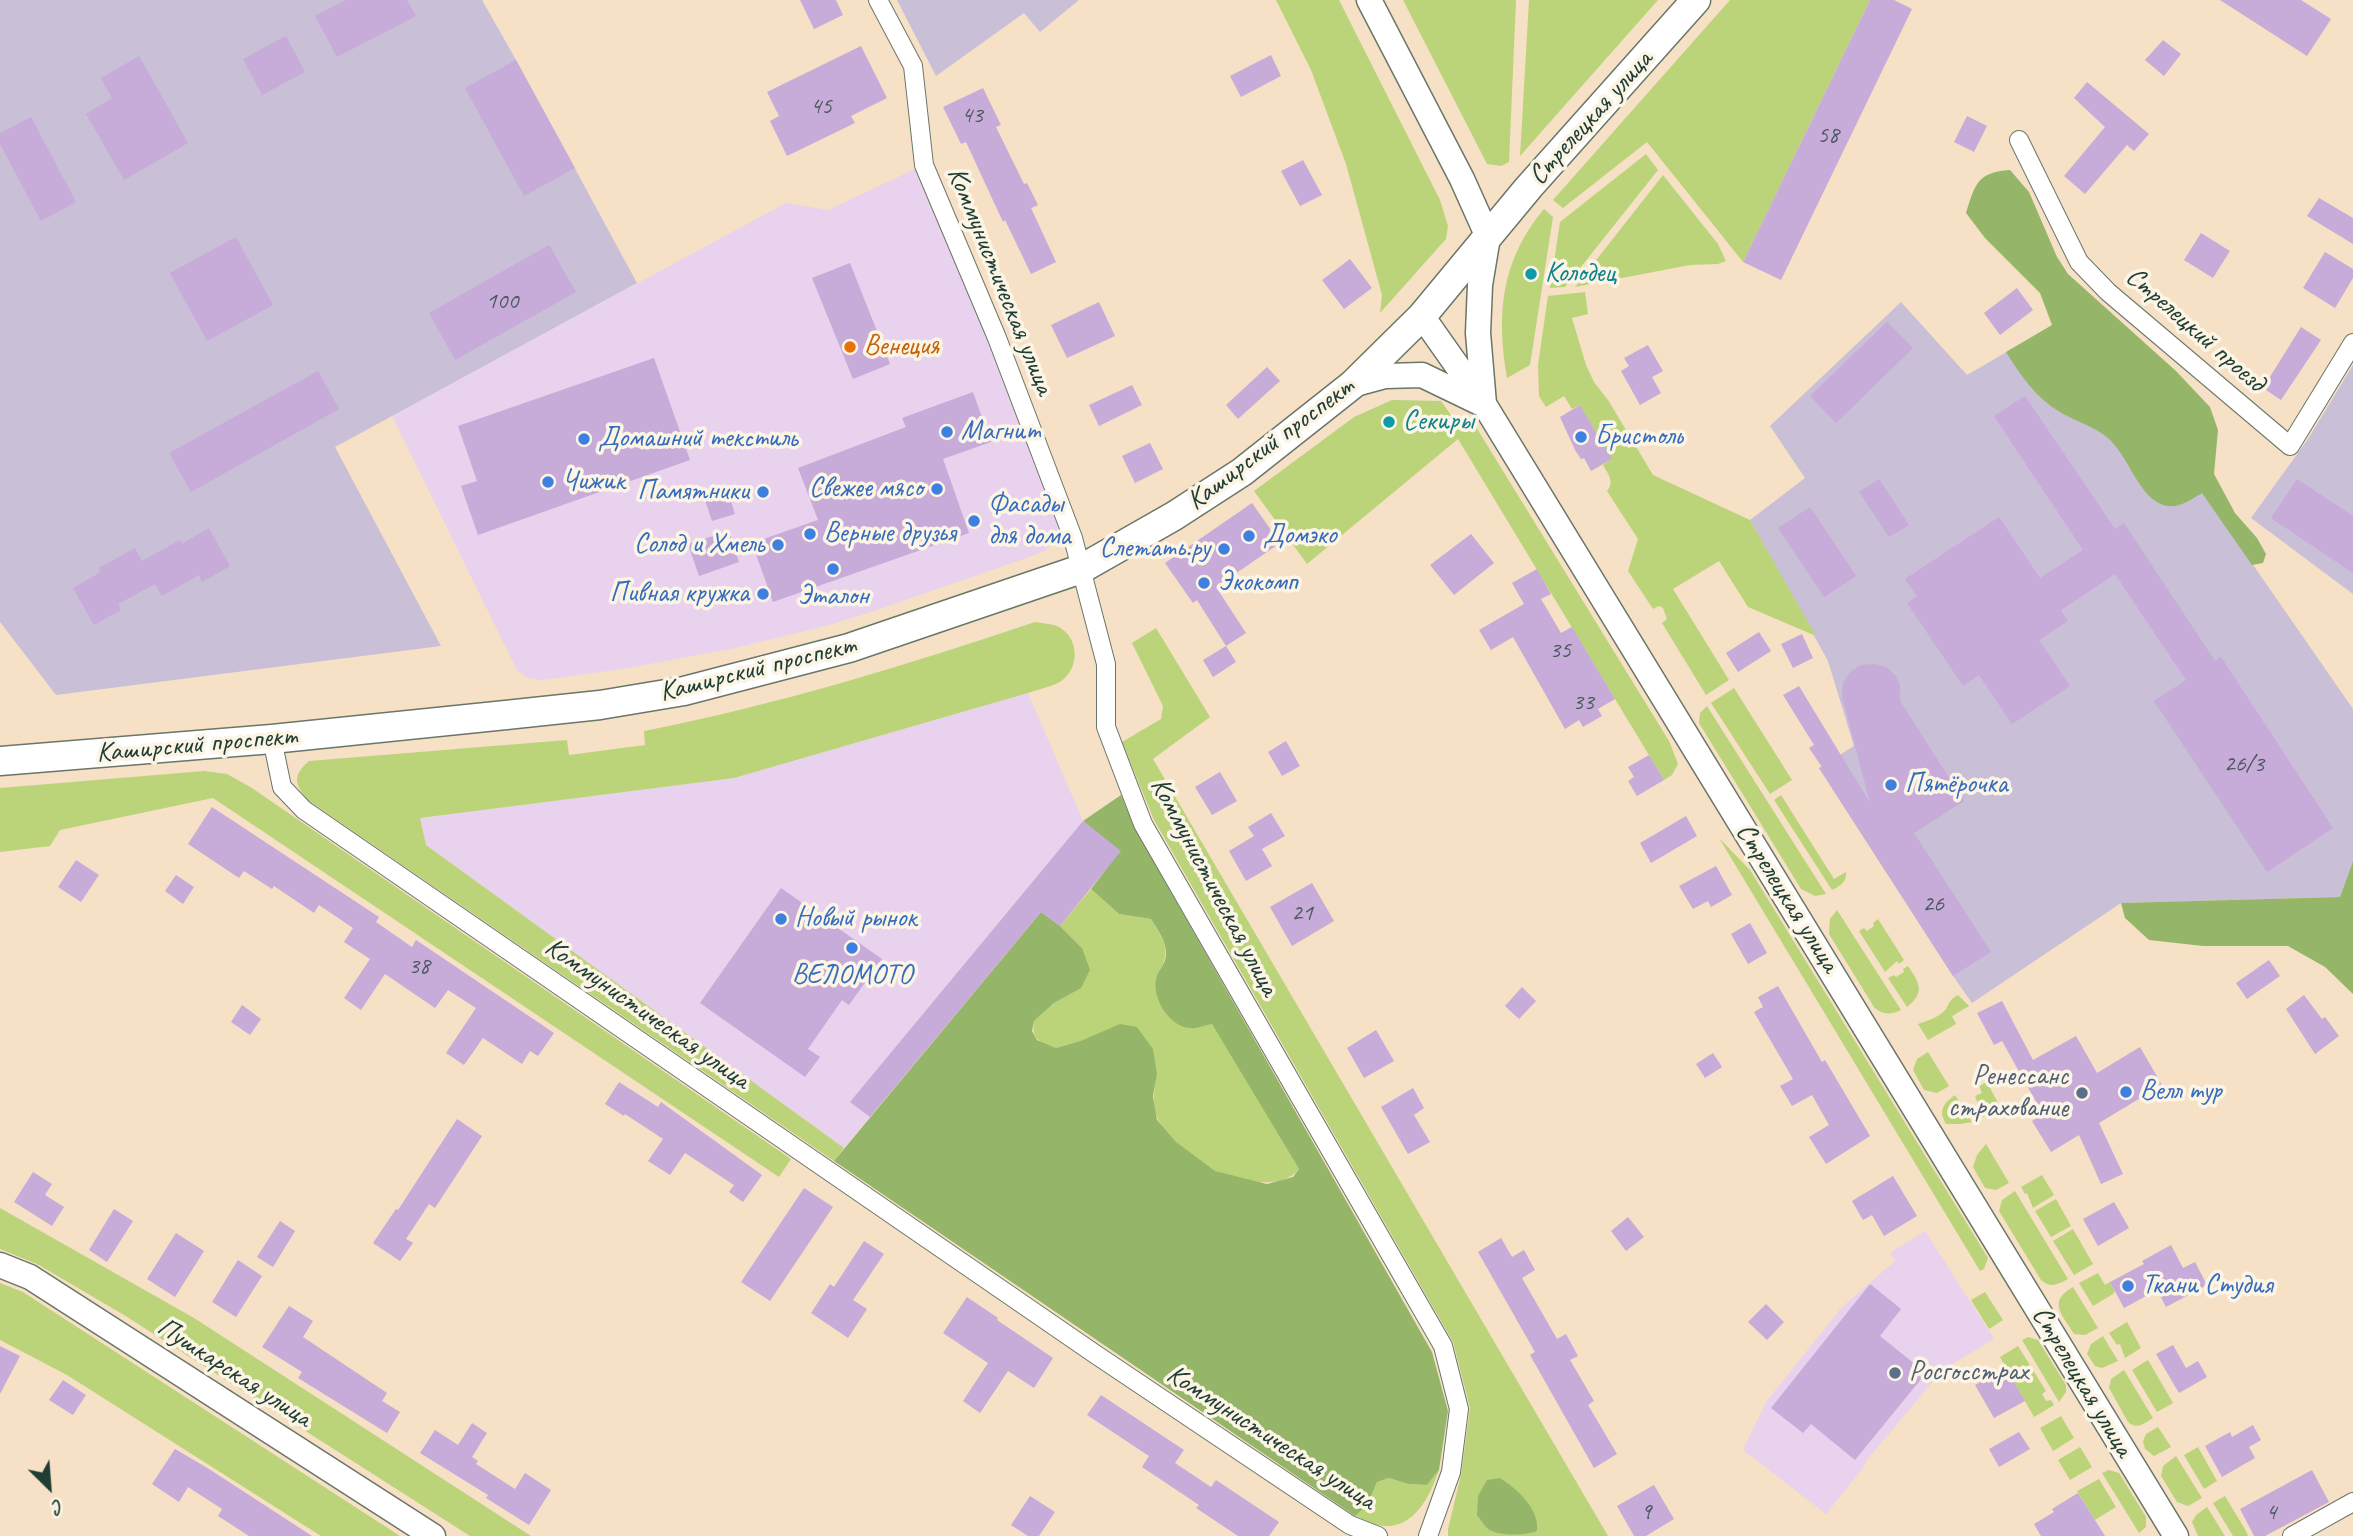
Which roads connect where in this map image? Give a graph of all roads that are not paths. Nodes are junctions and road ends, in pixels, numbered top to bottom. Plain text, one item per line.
1 (878, 0) edge
2 (1370, 0) edge
3 (1696, 0) edge
4 (2019, 140) dead end
5 (1488, 237) junction
6 (1422, 316) junction
7 (2353, 343) edge
8 (1352, 385) junction
9 (1484, 404) junction
10 (1081, 569) junction
11 (272, 739) junction
12 (0, 761) edge
13 (0, 1265) edge
14 (2353, 1502) edge
15 (432, 1536) edge
16 (1378, 1536) edge
17 (1428, 1536) edge
18 (2176, 1536) edge
19 (2292, 1536) edge

1 - 10 street, Коммунистическая улица
2 - 5 main road
3 - 5 main road, Стрелецкая улица
4 - 7 street, Стрелецкий проезд
5 - 6 main road, Каширский проспект
5 - 9 main road, Стрелецкая улица
6 - 8 main road, Каширский проспект
6 - 9 main road
8 - 9 main road
8 - 10 main road, Каширский проспект
9 - 18 main road, Стрелецкая улица
10 - 11 main road, Каширский проспект
10 - 17 street, Коммунистическая улица
11 - 12 main road, Каширский проспект
11 - 16 street, Коммунистическая улица
13 - 15 main road, Пушкарская улица
14 - 19 street

